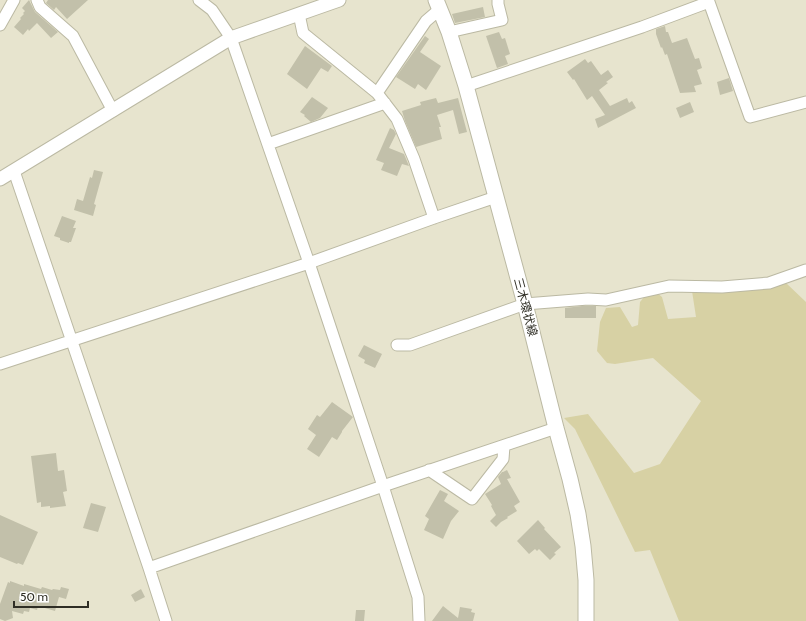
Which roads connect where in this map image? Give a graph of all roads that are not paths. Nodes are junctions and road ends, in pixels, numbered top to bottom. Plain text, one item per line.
1 (14, 0) edge
2 (37, 0) edge
3 (199, 0) edge
4 (339, 0) edge
5 (498, 0) edge
6 (711, 1) edge
7 (438, 5) edge
8 (298, 14) junction
9 (0, 25) edge
10 (449, 32) junction
11 (231, 38) junction
12 (466, 86) junction
13 (377, 93) junction
14 (806, 102) edge
15 (385, 103) junction
16 (113, 111) junction
17 (268, 144) junction
18 (14, 171) junction
19 (0, 179) edge
20 (496, 197) junction
21 (434, 218) junction
22 (309, 263) junction
23 (806, 270) edge
24 (525, 304) junction
25 (72, 341) junction
26 (398, 345) dead end
27 (0, 364) edge
28 (556, 428) junction
29 (504, 446) junction
30 (429, 470) junction
31 (383, 486) junction
32 (149, 568) junction
33 (166, 621) edge
34 (419, 621) edge
35 (586, 621) edge

1 - 9 street
2 - 16 street
3 - 11 street
4 - 8 street
5 - 10 street
6 - 12 street
6 - 14 street
7 - 10 main road, 三木環状線
7 - 13 street
8 - 11 street
8 - 13 street
10 - 12 main road, 三木環状線
11 - 16 street
11 - 17 street
12 - 20 main road, 三木環状線
13 - 15 street
15 - 17 street
15 - 21 street
16 - 18 street
17 - 22 street
18 - 19 street
18 - 25 street
20 - 21 street
20 - 24 main road, 三木環状線
21 - 22 street
22 - 25 street
22 - 31 street
23 - 24 street
24 - 26 street
24 - 28 main road, 三木環状線
25 - 27 street
25 - 32 street
28 - 29 street
28 - 35 main road, 三木環状線
29 - 30 street
29 - 30 street
30 - 31 street
31 - 32 street
31 - 34 street
32 - 33 street

